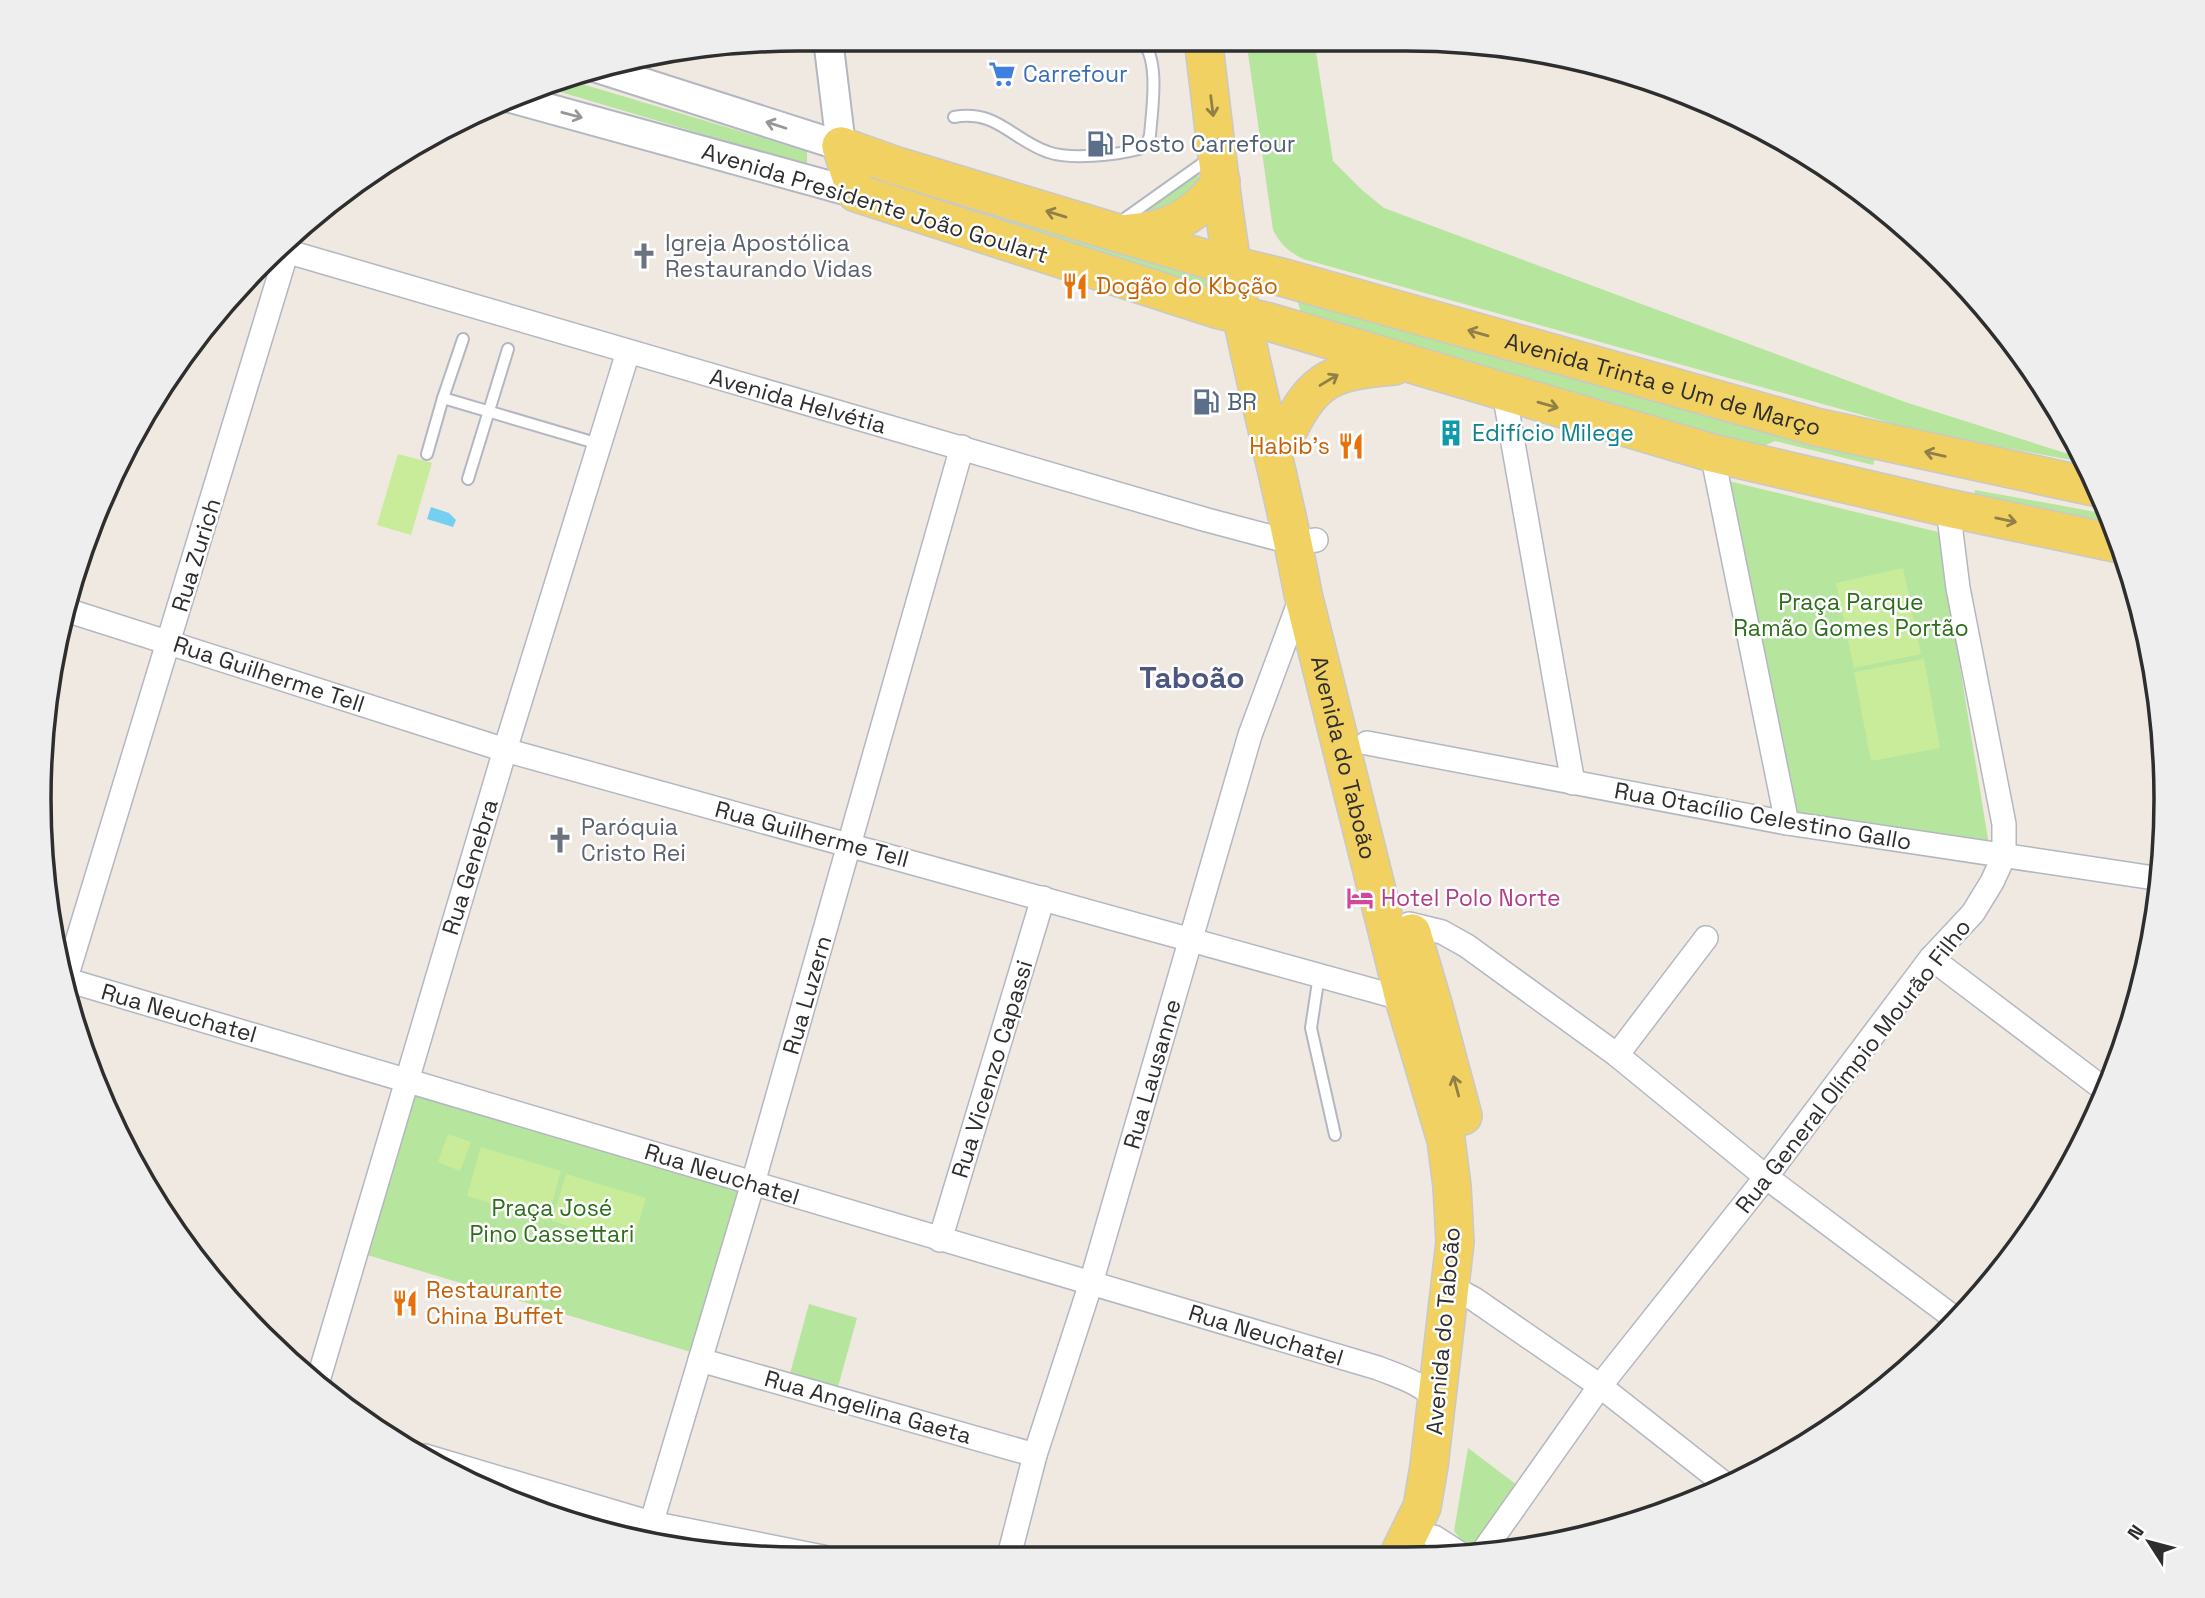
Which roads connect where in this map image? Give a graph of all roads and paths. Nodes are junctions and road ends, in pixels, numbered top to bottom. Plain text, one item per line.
1 (830, 51) edge
2 (1150, 51) edge
3 (1205, 51) edge
4 (1228, 51) edge
5 (615, 74) edge
6 (527, 102) edge
7 (954, 117) dead end
8 (841, 146) junction
9 (1220, 167) junction
10 (856, 193) junction
11 (1115, 232) junction
12 (290, 251) edge
13 (283, 258) edge
14 (1246, 269) junction
15 (1255, 319) junction
16 (463, 339) dead end
17 (508, 349) dead end
18 (628, 352) junction
19 (1412, 365) junction
20 (1504, 392) junction
21 (443, 398) junction
22 (488, 411) junction
23 (1288, 431) junction
24 (1884, 442) junction
25 (599, 444) junction
26 (962, 447) junction
27 (1712, 453) junction
28 (427, 454) dead end
29 (1751, 462) junction
30 (468, 479) dead end
31 (2085, 485) edge
32 (2086, 488) edge
33 (1948, 508) junction
34 (1305, 541) junction
35 (2109, 542) edge
36 (1303, 594) junction
37 (74, 613) edge
38 (169, 642) junction
39 (1367, 743) junction
40 (505, 750) junction
41 (1573, 783) junction
42 (1787, 823) junction
43 (848, 844) junction
44 (2004, 856) junction
45 (2150, 877) edge
46 (1043, 898) junction
47 (1409, 924) junction
48 (1706, 938) dead end
49 (1192, 939) junction
50 (1931, 958) junction
51 (70, 968) edge
52 (1319, 975) junction
53 (73, 981) edge
54 (1404, 999) junction
55 (1618, 1055) junction
56 (407, 1080) junction
57 (2097, 1084) edge
58 (1335, 1135) dead end
59 (1766, 1177) junction
60 (753, 1183) junction
61 (940, 1240) junction
62 (1091, 1283) junction
63 (1462, 1292) junction
64 (1949, 1314) edge
65 (1443, 1359) junction
66 (700, 1360) junction
67 (1377, 1368) junction
68 (320, 1374) edge
69 (1600, 1386) junction
70 (1438, 1402) junction
71 (1035, 1455) junction
72 (474, 1472) edge
73 (1718, 1479) edge
74 (649, 1532) edge
75 (1489, 1542) edge
76 (718, 1543) edge
77 (1439, 1546) edge
78 (1011, 1547) edge
79 (1402, 1547) edge

1 - 8 street
2 - 7 lane
3 -> 9 main road, Avenida do Taboão
4 - 14 main road, Avenida do Taboão
8 -> 5 street, Avenida Presidente João Goulart
6 -> 10 street, Avenida Presidente João Goulart
8 - 10 main road
11 -> 8 main road, Avenida Presidente João Goulart
9 - 11 main road
9 - 14 main road, Avenida do Taboão
10 - 15 main road, Avenida Presidente João Goulart
11 - 14 main road, Avenida Presidente João Goulart
12 - 18 street, Avenida Helvétia
13 - 38 street, Rua Zurich
14 - 15 main road, Avenida do Taboão
24 -> 14 main road, Avenida Trinta e Um de Março
15 - 19 main road
15 - 23 main road, Avenida do Taboão
15 - 34 main road, Avenida do Taboão
16 - 21 lane
17 - 22 lane
18 - 25 street, Rua Genebra
18 - 26 street, Avenida Helvétia
19 - 20 main road
23 -> 19 main road
20 -> 27 main road
20 - 41 street
21 - 22 lane
21 - 28 lane
22 - 25 lane
22 - 30 lane
23 - 34 main road, Avenida do Taboão
24 - 29 main road
31 -> 24 main road, Avenida Trinta e Um de Março
25 - 40 street, Rua Genebra
26 - 34 street, Avenida Helvétia
26 - 43 street, Rua Luzern
27 - 29 main road
27 - 42 street
29 - 33 main road
32 - 33 main road
33 -> 35 main road
33 - 44 street, Rua General Olímpio Mourão Filho
34 - 36 main road, Avenida do Taboão
34 - 39 main road, Avenida do Taboão
36 - 49 street, Rua Lausanne
36 - 54 main road, Avenida do Taboão
37 - 38 street, Rua Guilherme Tell
38 - 40 street, Rua Guilherme Tell
38 - 51 street, Rua Zurich
39 - 41 street, Rua Otacílio Celestino Gallo
39 - 47 main road, Avenida do Taboão
40 - 43 street, Rua Guilherme Tell
40 - 56 street, Rua Genebra
41 - 42 street, Rua Otacílio Celestino Gallo
42 - 44 street, Rua Otacílio Celestino Gallo
43 - 46 street, Rua Guilherme Tell
43 - 60 street, Rua Luzern
44 - 45 street, Rua Otacílio Celestino Gallo
44 - 50 street, Rua General Olímpio Mourão Filho
46 - 49 street, Rua Guilherme Tell
46 - 61 street, Rua Vicenzo Capassi
47 - 55 street
63 -> 47 main road, Avenida do Taboão
48 - 55 street
49 - 52 street, Rua Guilherme Tell
49 - 62 street, Rua Lausanne
50 - 57 street
50 - 59 street, Rua General Olímpio Mourão Filho
52 - 54 street, Rua Guilherme Tell
52 - 58 lane
53 - 56 street, Rua Neuchatel
54 - 63 main road, Avenida do Taboão
55 - 59 street
56 - 60 street, Rua Neuchatel
56 - 68 street, Rua Genebra
59 - 64 street
59 - 69 street, Rua General Olímpio Mourão Filho
60 - 61 street, Rua Neuchatel
60 - 66 street, Rua Luzern
61 - 62 street, Rua Neuchatel
62 - 67 street, Rua Neuchatel
62 - 71 street, Rua Lausanne
63 - 65 main road, Avenida do Taboão
63 - 69 street
63 - 77 main road, Avenida do Taboão
65 - 67 street, Rua Neuchatel
65 - 70 main road, Avenida do Taboão
66 - 71 street, Rua Angelina Gaeta
66 - 74 street, Rua Luzern
67 - 70 street, Rua Neuchatel
69 - 73 street
69 - 75 street, Rua General Olímpio Mourão Filho
70 - 79 main road, Avenida do Taboão
71 - 78 street, Rua Lausanne
72 - 74 street
74 - 76 street

